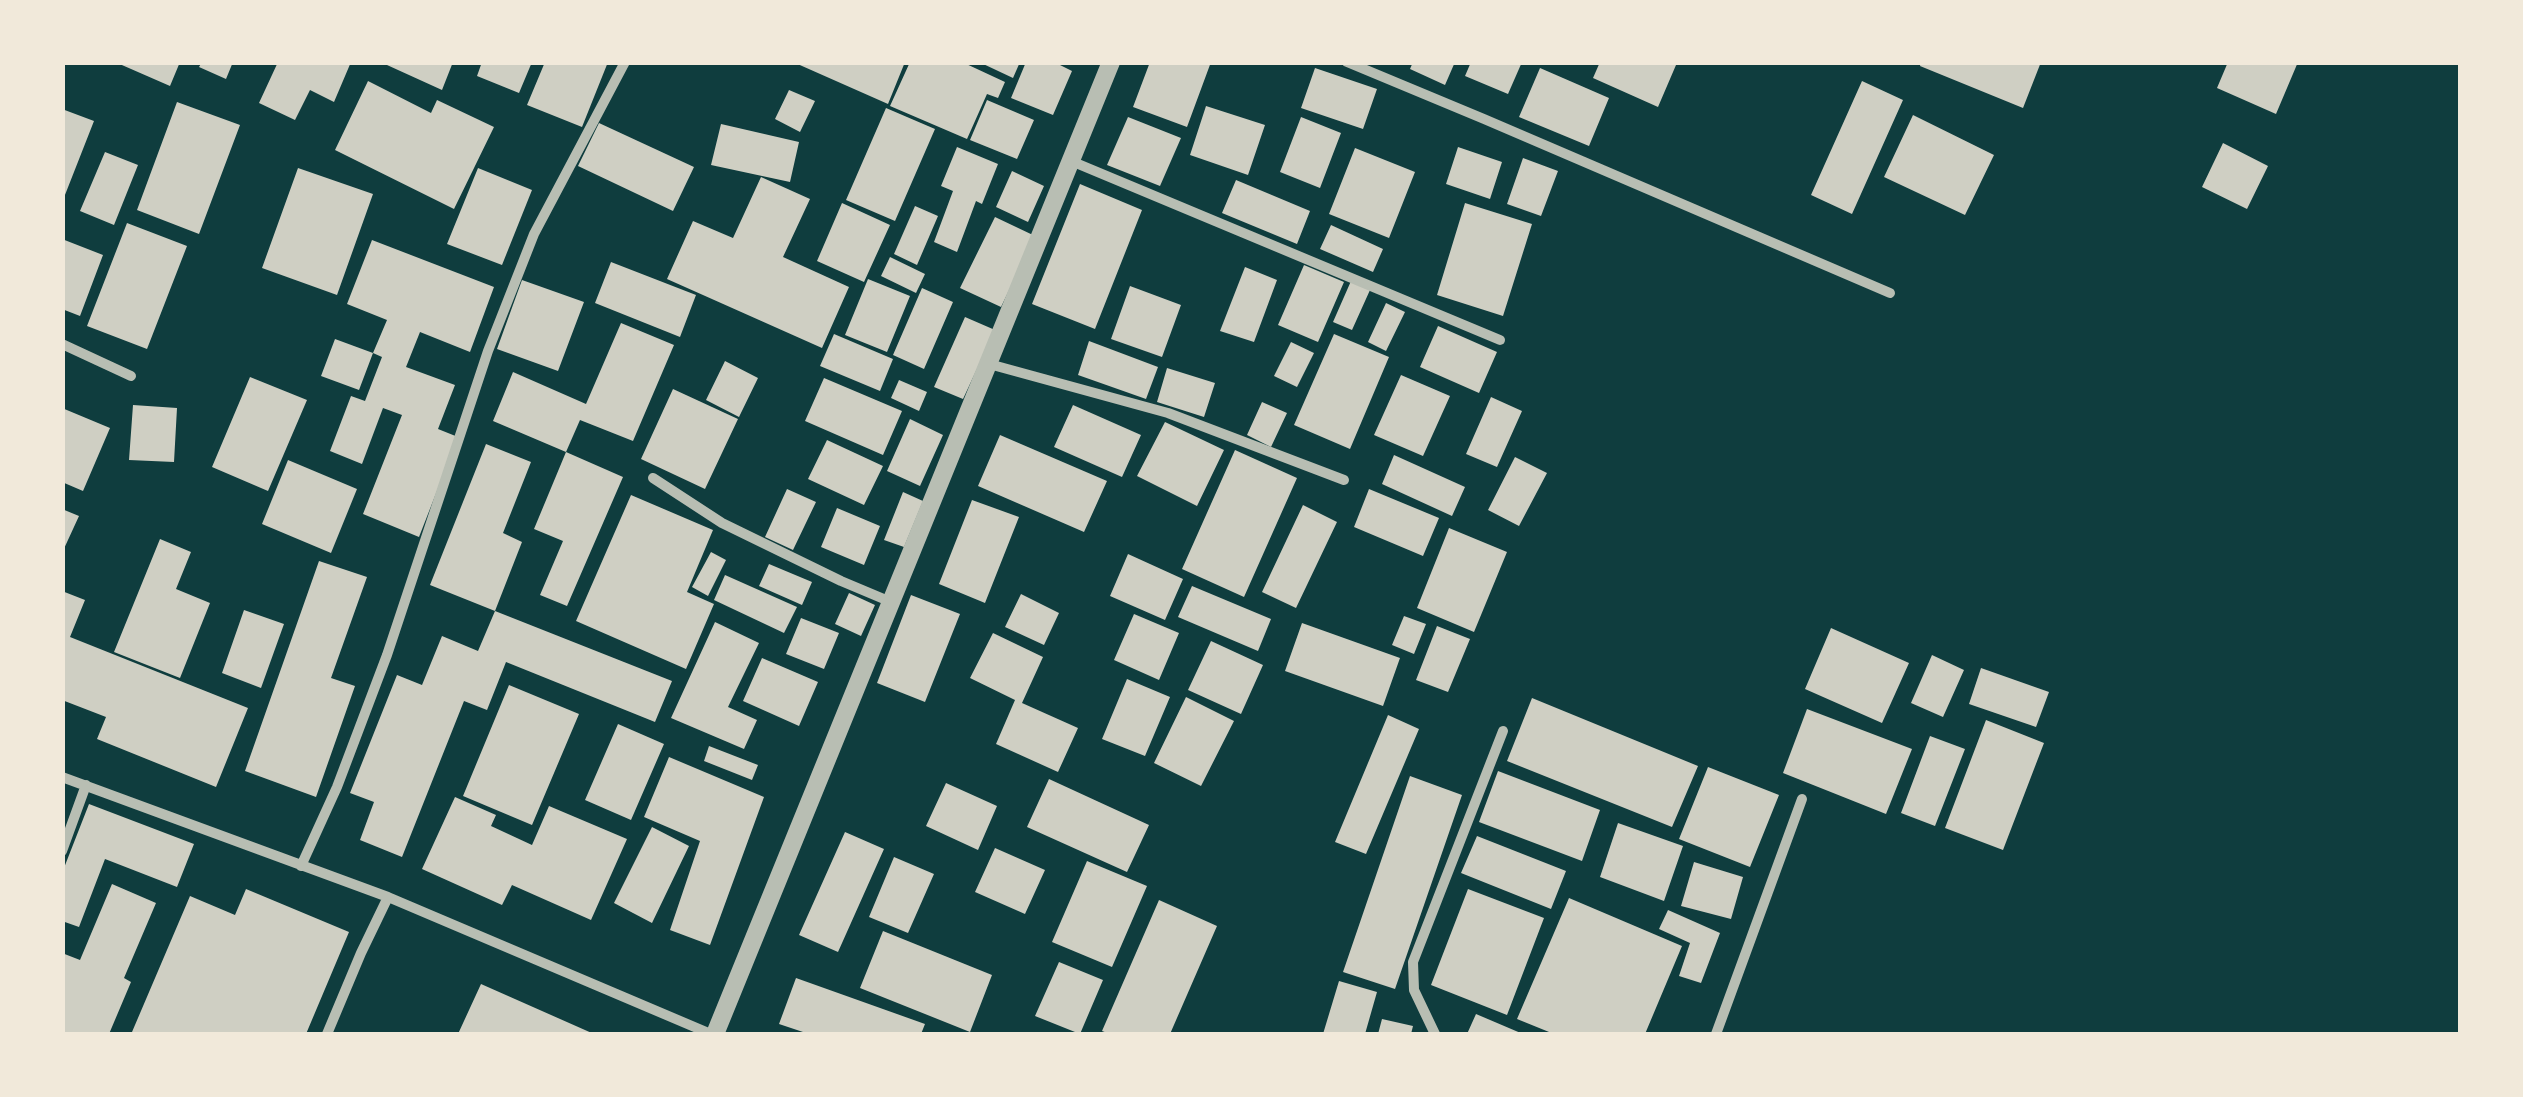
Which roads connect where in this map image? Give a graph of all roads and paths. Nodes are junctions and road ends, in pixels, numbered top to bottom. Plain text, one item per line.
1 (625, 62) edge
2 (1111, 62) edge
3 (1347, 62) edge
4 (1071, 161) junction
5 (1890, 293) dead end
6 (1500, 340) dead end
7 (62, 344) edge
8 (988, 364) junction
9 (131, 376) dead end
10 (652, 478) dead end
11 (1344, 480) dead end
12 (891, 602) junction
13 (1504, 731) dead end
14 (62, 776) edge
15 (86, 785) junction
16 (1802, 799) dead end
17 (62, 851) edge
18 (301, 866) junction
19 (388, 897) junction
20 (327, 1034) edge
21 (713, 1034) edge
22 (1435, 1034) edge
23 (1716, 1034) edge

1 - 18 street
2 - 4 street
3 - 5 street
4 - 6 street
4 - 8 street
7 - 9 street
8 - 11 street
8 - 12 street
10 - 12 street
12 - 21 street
13 - 22 street
14 - 15 street
15 - 17 street
15 - 18 street
16 - 23 street
18 - 19 street
19 - 20 street
19 - 21 street

